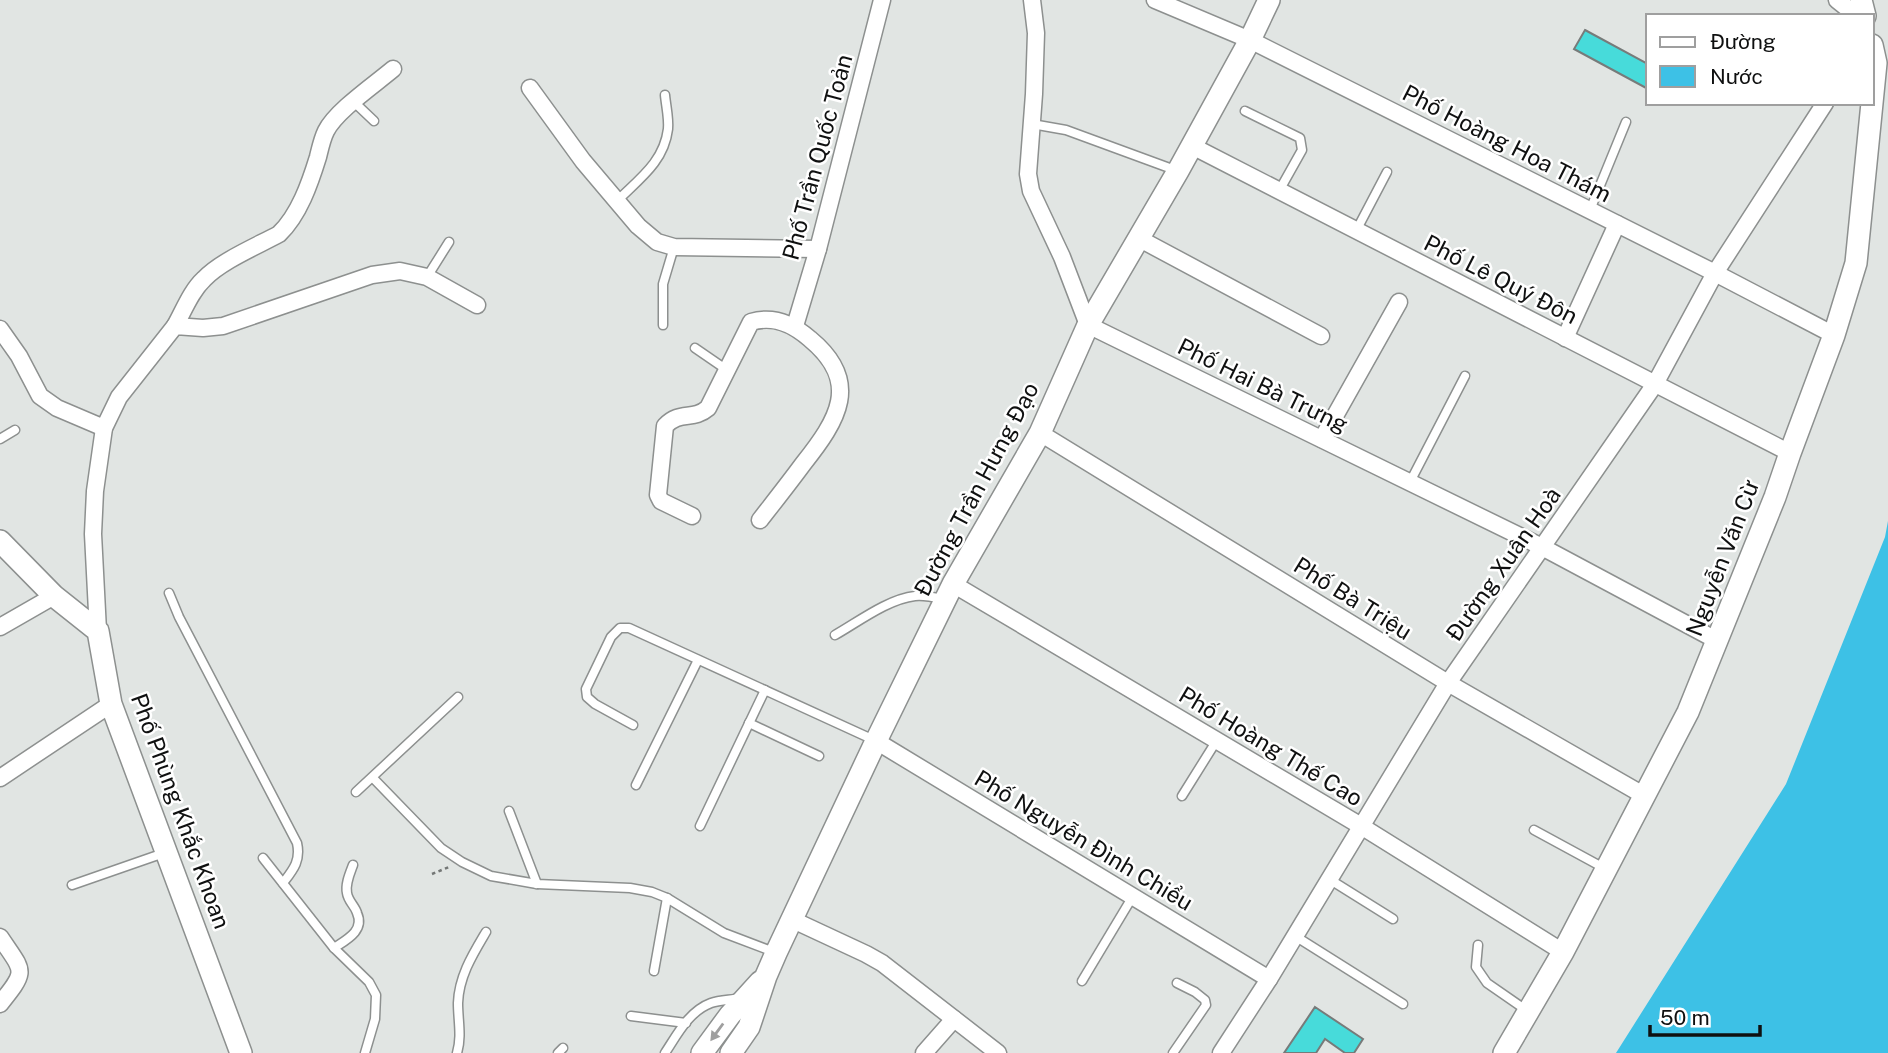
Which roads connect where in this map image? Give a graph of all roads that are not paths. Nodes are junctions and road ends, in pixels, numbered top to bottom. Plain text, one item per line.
1 (882, 0) edge
2 (1032, 0) edge
3 (1155, 0) edge
4 (1269, 0) edge
5 (1837, 0) edge
6 (1854, 14) edge
7 (1250, 40) junction
8 (393, 69) dead end
9 (530, 88) dead end
10 (666, 95) dead end
11 (354, 102) junction
12 (1824, 105) edge
13 (1870, 105) edge
14 (1245, 111) dead end
15 (374, 121) dead end
16 (1626, 122) dead end
17 (1032, 124) junction
18 (1192, 146) junction
19 (1178, 171) junction
20 (1387, 172) dead end
21 (1279, 191) junction
22 (617, 201) junction
23 (1590, 210) junction
24 (1617, 224) junction
25 (1356, 231) junction
26 (1138, 238) junction
27 (449, 242) dead end
28 (674, 247) junction
29 (818, 248) junction
30 (1715, 273) junction
31 (427, 277) junction
32 (1399, 302) dead end
33 (477, 305) dead end
34 (663, 325) dead end
35 (1088, 325) junction
36 (176, 326) junction
37 (795, 326) junction
38 (0, 329) edge
39 (1835, 335) junction
40 (1321, 336) dead end
41 (1565, 338) junction
42 (695, 348) dead end
43 (727, 370) junction
44 (1465, 376) dead end
45 (1655, 384) junction
46 (104, 428) junction
47 (15, 430) dead end
48 (1040, 433) junction
49 (0, 439) edge
50 (1322, 439) junction
51 (1790, 453) junction
52 (1410, 482) junction
53 (692, 516) dead end
54 (760, 520) dead end
55 (0, 541) edge
56 (1542, 547) junction
57 (949, 592) junction
58 (169, 593) dead end
59 (54, 596) junction
60 (0, 627) edge
61 (98, 631) junction
62 (835, 635) dead end
63 (1718, 641) junction
64 (698, 660) junction
65 (1448, 683) junction
66 (765, 690) junction
67 (458, 697) dead end
68 (111, 704) junction
69 (749, 723) junction
70 (633, 725) dead end
71 (1217, 740) junction
72 (876, 741) junction
73 (819, 756) dead end
74 (0, 778) edge
75 (373, 778) junction
76 (636, 785) dead end
77 (356, 792) dead end
78 (1182, 796) dead end
79 (1645, 796) junction
80 (509, 811) dead end
81 (1361, 825) junction
82 (701, 826) dead end
83 (1534, 830) dead end
84 (167, 852) junction
85 (263, 858) dead end
86 (353, 865) dead end
87 (1606, 870) junction
88 (1329, 879) junction
89 (283, 883) junction
90 (537, 884) junction
91 (72, 885) dead end
92 (1133, 896) junction
93 (667, 898) junction
94 (1393, 919) dead end
95 (793, 920) junction
96 (486, 932) dead end
97 (1295, 936) junction
98 (0, 937) edge
99 (1478, 945) dead end
100 (334, 948) junction
101 (1563, 951) junction
102 (776, 953) junction
103 (654, 971) dead end
104 (766, 976) junction
105 (1269, 979) junction
106 (1082, 981) dead end
107 (1177, 983) dead end
108 (746, 997) junction
109 (0, 1004) edge
110 (1403, 1004) dead end
111 (1529, 1012) junction
112 (631, 1016) dead end
113 (954, 1019) junction
114 (686, 1023) junction
115 (241, 1053) edge
116 (365, 1053) edge
117 (457, 1053) edge
118 (665, 1053) edge
119 (702, 1053) edge
120 (731, 1053) edge
121 (924, 1053) edge
122 (998, 1053) edge
123 (1173, 1053) edge
124 (1221, 1053) edge
125 (1504, 1053) edge

1 - 29 street, Phố Trần Quốc Toản
2 - 17 street
3 - 7 street, Phố Hoàng Hoa Thám
4 - 7 street, Đường Trần Hưng Đạo
5 - 6 street
7 - 18 street, Đường Trần Hưng Đạo
7 - 23 street, Phố Hoàng Hoa Thám
8 - 11 street
9 - 22 street
10 - 22 lane
11 - 15 lane
11 - 36 street
12 - 30 street, Đường Xuân Hoà
13 - 39 street, Nguyễn Văn Cừ
14 - 21 lane
16 - 23 lane
17 - 19 lane
17 - 35 street
18 - 19 street, Đường Trần Hưng Đạo
18 - 21 street, Phố Lê Quý Đôn
19 - 26 street, Đường Trần Hưng Đạo
20 - 25 lane
21 - 25 street, Phố Lê Quý Đôn
22 - 28 street
23 - 24 street, Phố Hoàng Hoa Thám
24 - 30 street, Phố Hoàng Hoa Thám
24 - 41 street
25 - 41 street, Phố Lê Quý Đôn
26 - 35 street, Đường Trần Hưng Đạo
26 - 40 street
27 - 31 lane
28 - 29 street
28 - 34 lane
29 - 37 street, Phố Trần Quốc Toản
30 - 39 street, Phố Hoàng Hoa Thám
30 - 45 street, Đường Xuân Hoà
31 - 33 street
31 - 36 street
32 - 50 street
35 - 48 street, Đường Trần Hưng Đạo
35 - 50 street, Phố Hai Bà Trưng
36 - 46 street
37 - 43 street
37 - 54 street
38 - 46 street
39 - 51 street, Nguyễn Văn Cừ
41 - 45 street, Phố Lê Quý Đôn
42 - 43 lane
43 - 53 street
44 - 52 lane
45 - 51 street, Phố Lê Quý Đôn
45 - 56 street, Đường Xuân Hoà
46 - 61 street
47 - 49 lane
48 - 57 street, Đường Trần Hưng Đạo
48 - 65 street, Phố Bà Triệu
50 - 52 street, Phố Hai Bà Trưng
51 - 63 street, Nguyễn Văn Cừ
52 - 56 street, Phố Hai Bà Trưng
55 - 59 street
56 - 63 street, Phố Hai Bà Trưng
56 - 65 street, Đường Xuân Hoà
57 - 62 lane
57 - 71 street, Phố Hoàng Thế Cao
57 - 72 street, Đường Trần Hưng Đạo
58 - 89 lane
59 - 60 street
59 - 61 street
61 - 68 street, Phố Phùng Khắc Khoan
63 - 79 street, Nguyễn Văn Cừ
64 - 66 lane
64 - 70 lane
64 - 76 lane
65 - 79 street, Phố Bà Triệu
65 - 81 street, Đường Xuân Hoà
66 - 69 lane
66 - 72 lane
67 - 75 lane
68 - 74 street
68 - 84 street, Phố Phùng Khắc Khoan
69 - 73 lane
69 - 82 lane
71 - 78 lane
71 - 81 street, Phố Hoàng Thế Cao
72 - 92 street, Phố Nguyễn Đình Chiểu
72 - 95 street, Đường Trần Hưng Đạo
75 - 77 lane
75 - 90 lane
79 - 87 street, Nguyễn Văn Cừ
80 - 90 lane
81 - 88 street, Đường Xuân Hoà
81 - 101 street, Phố Hoàng Thế Cao
83 - 87 lane
84 - 91 lane
84 - 115 street, Phố Phùng Khắc Khoan
85 - 89 lane
86 - 100 lane
87 - 101 street, Nguyễn Văn Cừ
88 - 94 lane
88 - 97 street, Đường Xuân Hoà
89 - 100 lane
90 - 93 lane
92 - 105 street, Phố Nguyễn Đình Chiểu
92 - 106 lane
93 - 102 lane
93 - 103 lane
95 - 102 street, Đường Trần Hưng Đạo
95 - 113 street
96 - 117 lane
97 - 105 street, Đường Xuân Hoà
97 - 110 lane
98 - 109 street
99 - 111 lane
100 - 116 lane
101 - 111 street, Nguyễn Văn Cừ
102 - 104 street, Đường Trần Hưng Đạo
104 - 108 street, Đường Trần Hưng Đạo
104 - 120 street, Đường Trần Hưng Đạo
105 - 124 street, Đường Xuân Hoà
107 - 123 lane
108 - 114 lane
108 -> 119 street, Đường Trần Hưng Đạo
111 - 125 street, Nguyễn Văn Cừ
112 - 114 lane
113 - 121 street
113 - 122 street
114 - 118 lane

